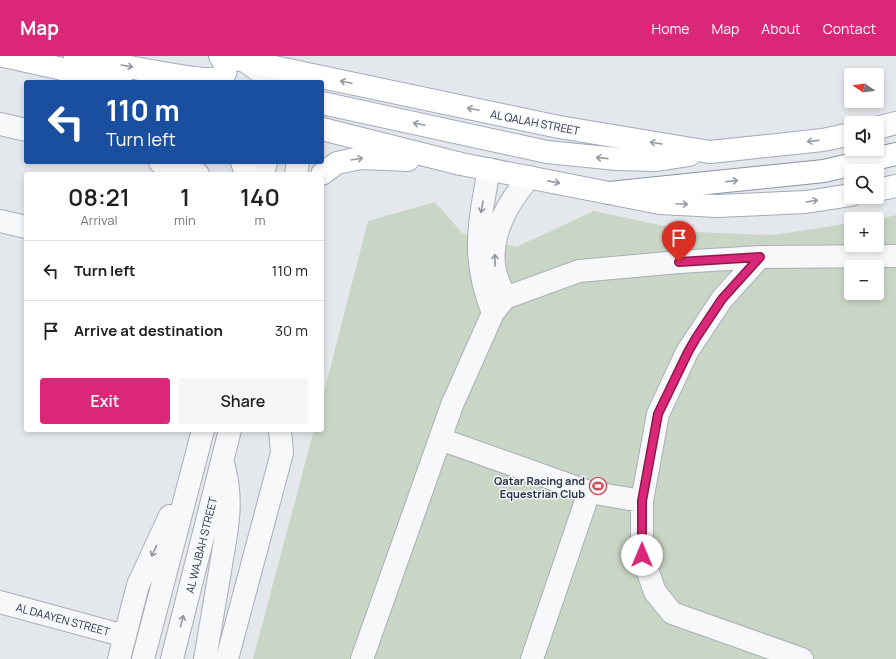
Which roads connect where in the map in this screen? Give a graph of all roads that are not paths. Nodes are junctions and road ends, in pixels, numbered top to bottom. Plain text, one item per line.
1 (4, 56) edge
2 (75, 56) edge
3 (221, 56) edge
4 (245, 61) junction
5 (0, 66) edge
6 (52, 80) edge
7 (112, 80) edge
8 (272, 80) edge
9 (324, 103) edge
10 (896, 123) edge
11 (0, 124) edge
12 (884, 126) edge
13 (24, 130) edge
14 (324, 130) edge
15 (844, 135) edge
16 (710, 152) junction
17 (896, 154) edge
18 (168, 164) edge
19 (461, 164) junction
20 (489, 169) junction
21 (193, 172) edge
22 (324, 172) edge
23 (530, 177) junction
24 (896, 186) edge
25 (884, 189) edge
26 (609, 193) junction
27 (844, 196) edge
28 (0, 221) edge
29 (24, 227) edge
30 (896, 256) edge
31 (760, 257) junction
32 (499, 305) junction
33 (202, 432) edge
34 (229, 432) edge
35 (280, 432) edge
36 (440, 439) junction
37 (222, 461) junction
38 (194, 464) junction
39 (589, 492) junction
40 (642, 501) junction
41 (0, 602) edge
42 (125, 636) junction
43 (119, 659) edge
44 (143, 659) edge
45 (172, 659) edge
46 (206, 659) edge
47 (227, 659) edge
48 (362, 659) edge
49 (532, 659) edge
50 (802, 659) edge

1 - 7 main road
2 -> 3 main road
3 - 4 main road, AL QALAH STREET
4 - 8 street
16 -> 4 main road, AL QALAH STREET
5 - 6 main road
16 -> 9 main road
10 - 12 main road
11 - 13 street
14 - 19 main road
15 -> 16 main road, AL QALAH STREET
26 -> 17 main road
18 - 21 street
19 - 20 main road
22 -> 19 main road
20 - 23 main road
20 -> 32 street
23 -> 26 main road
32 -> 23 street
24 - 25 main road
26 -> 27 main road
28 - 29 street
30 - 31 street
31 - 32 street
31 - 40 street
32 - 36 street
33 - 38 street
34 - 37 street, AL WAJBAH STREET
35 - 47 street
36 - 39 street
36 - 48 street
45 -> 37 street, AL WAJBAH STREET
37 - 46 street
38 -> 42 street
38 - 44 street
39 - 40 street
39 - 49 street
40 - 50 street
41 - 42 street, AL DAAYEN STREET
42 - 43 street

